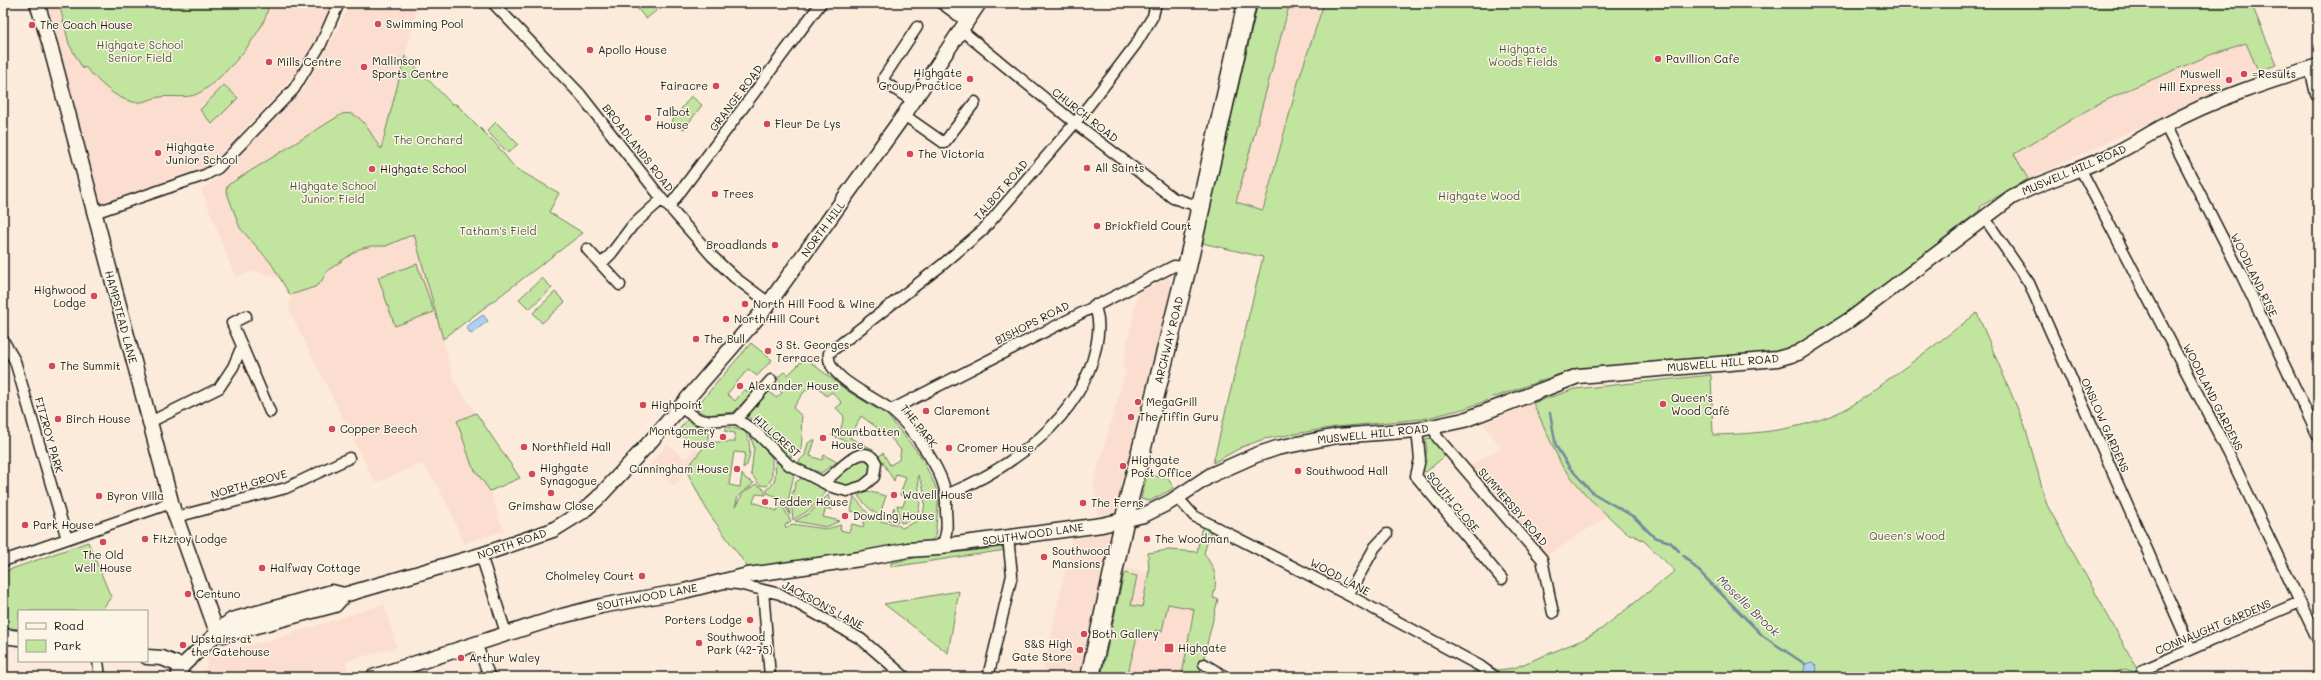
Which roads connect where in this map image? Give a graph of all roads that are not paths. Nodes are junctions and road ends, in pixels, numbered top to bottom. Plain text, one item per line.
1 (37, 3) edge
2 (338, 3) edge
3 (493, 3) edge
4 (821, 3) edge
5 (941, 3) edge
6 (966, 3) edge
7 (979, 3) edge
8 (1156, 3) edge
9 (1247, 3) edge
10 (962, 22) junction
11 (917, 27) dead end
12 (2315, 67) edge
13 (2318, 94) edge
14 (913, 101) junction
15 (976, 102) dead end
16 (904, 115) junction
17 (1075, 124) junction
18 (2165, 125) junction
19 (2080, 168) junction
20 (662, 199) junction
21 (669, 207) junction
22 (1201, 207) junction
23 (94, 213) junction
24 (1984, 217) junction
25 (587, 249) dead end
26 (601, 264) junction
27 (1187, 267) junction
28 (620, 285) dead end
29 (769, 303) junction
30 (1094, 305) junction
31 (246, 316) dead end
32 (3, 340) edge
33 (242, 346) junction
34 (828, 358) joint
35 (771, 380) dead end
36 (680, 408) junction
37 (891, 410) junction
38 (270, 412) dead end
39 (737, 419) junction
40 (150, 422) junction
41 (1434, 427) junction
42 (1417, 430) junction
43 (2318, 436) edge
44 (650, 442) joint
45 (349, 458) dead end
46 (823, 482) junction
47 (946, 495) junction
48 (1177, 497) junction
49 (172, 503) junction
50 (176, 517) junction
51 (1125, 519) junction
52 (1388, 534) dead end
53 (1008, 537) junction
54 (67, 539) junction
55 (935, 547) junction
56 (481, 555) junction
57 (3, 561) edge
58 (1502, 580) dead end
59 (717, 583) junction
60 (764, 590) junction
61 (1348, 595) junction
62 (2300, 602) junction
63 (1553, 613) dead end
64 (218, 632) junction
65 (506, 633) junction
66 (3, 636) edge
67 (18, 638) edge
68 (2318, 640) edge
69 (476, 644) junction
70 (2191, 649) junction
71 (148, 657) edge
72 (98, 662) edge
73 (1204, 664) dead end
74 (180, 671) edge
75 (100, 677) edge
76 (373, 677) edge
77 (490, 677) edge
78 (770, 677) edge
79 (905, 677) edge
80 (988, 677) edge
81 (1090, 677) edge
82 (1226, 677) edge
83 (1495, 677) edge
84 (2140, 677) edge

1 - 23 main road, HAMPSTEAD LANE
2 - 23 street
3 - 20 street, BROADLANDS ROAD
4 - 21 street, GRANGE ROAD
5 - 10 street, CHURCH ROAD
6 - 10 street, NORTH HILL
7 - 10 main road, NORTH HILL
8 - 17 street, TALBOT ROAD
9 - 22 highway, ARCHWAY ROAD
10 - 14 main road, NORTH HILL
10 - 17 street, CHURCH ROAD
11 - 14 street
12 - 13 main road
12 - 18 main road, MUSWELL HILL ROAD
14 - 16 main road, NORTH HILL
15 - 16 street
16 - 29 main road, NORTH HILL
17 - 22 street, CHURCH ROAD
17 - 34 street, TALBOT ROAD
18 - 19 main road, MUSWELL HILL ROAD
18 - 43 street, WOODLAND RISE
19 - 24 main road, MUSWELL HILL ROAD
19 - 62 street, WOODLAND GARDENS
20 - 21 street, BROADLANDS ROAD
20 - 26 street
21 - 29 street, BROADLANDS ROAD
22 - 27 highway, ARCHWAY ROAD
23 - 40 main road, HAMPSTEAD LANE
24 - 41 main road, MUSWELL HILL ROAD
24 - 70 street, ONSLOW GARDENS
25 - 26 street
26 - 28 street
27 - 30 street, BISHOPS ROAD
27 - 51 highway, ARCHWAY ROAD
29 - 36 main road, NORTH HILL
30 - 37 street, BISHOPS ROAD
30 - 47 street
31 - 33 street
32 - 54 street, FITZROY PARK
33 - 38 street
33 - 40 street
34 - 37 street, THE PARK
35 - 39 street, HILLCREST
36 - 39 street, HILLCREST
36 - 44 main road, NORTH HILL
37 - 47 street, THE PARK
39 - 46 street, HILLCREST
40 - 49 main road, HAMPSTEAD LANE
41 - 42 main road, MUSWELL HILL ROAD
41 - 63 street, SUMMERSBY ROAD
42 - 48 main road, MUSWELL HILL ROAD
42 - 58 street, SOUTH CLOSE
44 - 56 main road, NORTH ROAD
45 - 50 street, NORTH GROVE
46 - 46 street, HILLCREST
47 - 55 street, THE PARK
48 - 51 main road, MUSWELL HILL ROAD
48 - 61 street, WOOD LANE
49 - 50 main road, HAMPSTEAD LANE
49 - 54 street
50 - 64 main road, HAMPSTEAD LANE
51 - 53 main road, SOUTHWOOD LANE
51 - 81 highway, ARCHWAY ROAD
52 - 61 street
53 - 55 main road, SOUTHWOOD LANE
53 - 80 street
54 - 57 street
55 - 59 main road, SOUTHWOOD LANE
56 - 64 main road, NORTH ROAD
56 - 65 street
59 - 60 street, JACKSON'S LANE
59 - 65 main road, SOUTHWOOD LANE
60 - 78 street
60 - 79 street, JACKSON'S LANE
61 - 83 street, WOOD LANE
62 - 68 street, WOODLAND GARDENS
62 - 70 street, CONNAUGHT GARDENS
64 - 74 main road, NORTH ROAD
65 - 69 main road, SOUTHWOOD LANE
66 - 67 main road
69 - 76 main road, SOUTHWOOD LANE
69 - 77 street
70 - 84 street, CONNAUGHT GARDENS
71 - 74 main road
72 - 75 street
73 - 82 street

